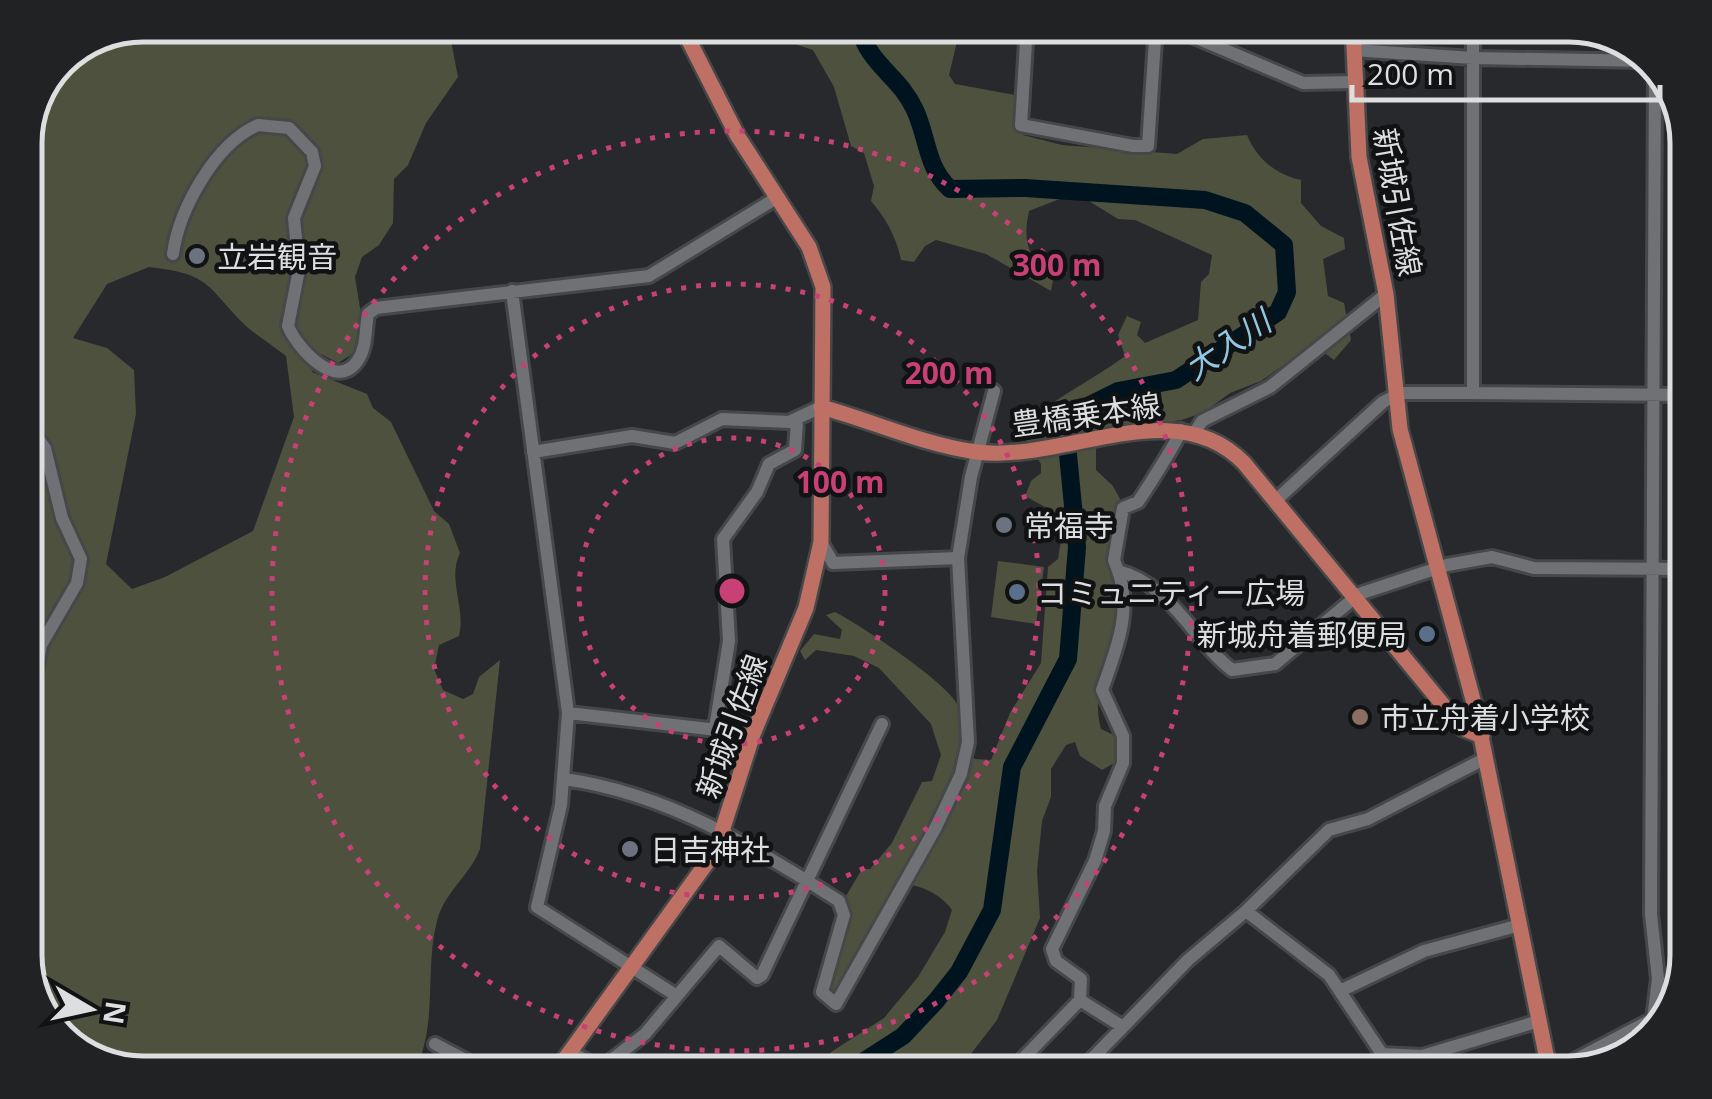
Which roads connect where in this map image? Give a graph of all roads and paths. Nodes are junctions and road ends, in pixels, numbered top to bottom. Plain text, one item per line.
1 (690, 42) edge
2 (1027, 42) edge
3 (1156, 42) edge
4 (1205, 42) edge
5 (1353, 42) edge
6 (1474, 42) edge
7 (1353, 50) junction
8 (1474, 58) junction
9 (1625, 61) edge
10 (1354, 82) junction
11 (1656, 94) edge
12 (778, 197) junction
13 (173, 254) dead end
14 (512, 292) junction
15 (1386, 294) junction
16 (994, 391) dead end
17 (1473, 393) junction
18 (1397, 394) junction
19 (1654, 394) junction
20 (1670, 394) edge
21 (821, 408) junction
22 (797, 422) junction
23 (1188, 431) junction
24 (43, 445) edge
25 (533, 452) junction
26 (979, 452) junction
27 (1275, 501) junction
28 (821, 542) junction
29 (958, 558) junction
30 (1435, 568) junction
31 (1654, 569) junction
32 (1670, 569) edge
33 (1118, 571) junction
34 (1354, 597) junction
35 (43, 642) edge
36 (568, 712) junction
37 (882, 724) dead end
38 (715, 728) junction
39 (753, 734) junction
40 (1482, 736) junction
41 (1486, 758) junction
42 (564, 779) junction
43 (724, 830) junction
44 (806, 880) junction
45 (1246, 911) junction
46 (1520, 925) junction
47 (634, 964) junction
48 (1342, 990) junction
49 (678, 996) junction
50 (1080, 1000) junction
51 (1656, 1005) edge
52 (1539, 1022) junction
53 (1123, 1027) junction
54 (1639, 1027) edge
55 (435, 1044) dead end
56 (570, 1052) junction
57 (1382, 1054) joint
58 (1585, 1055) edge
59 (458, 1056) edge
60 (567, 1056) edge
61 (578, 1056) edge
62 (617, 1056) edge
63 (1026, 1056) edge
64 (1095, 1056) edge
65 (1422, 1056) joint
66 (1546, 1056) edge

1 - 12 main road
2 - 3 street
4 - 10 street
5 - 7 main road, 新城引佐線
6 - 8 street
7 - 8 street
7 - 10 main road, 新城引佐線
8 - 9 street
8 - 17 street
10 - 15 main road, 新城引佐線
11 - 19 street
12 - 14 street
12 - 21 main road
13 - 14 street
14 - 25 street
15 - 18 main road, 新城引佐線
15 - 23 street
16 - 26 street
17 - 18 street
17 - 19 street
18 - 27 street
18 - 30 main road, 新城引佐線
19 - 20 street
19 - 31 street
21 - 22 street
21 - 26 main road, 豊橋乗本線
21 - 28 main road, 新城引佐線
22 - 25 street
22 - 38 street
23 - 26 main road, 豊橋乗本線
23 - 27 main road, 豊橋乗本線
23 - 33 street
24 - 35 street
25 - 36 street
26 - 29 street
27 - 34 main road, 豊橋乗本線
28 - 29 street
28 - 39 main road, 新城引佐線
29 - 44 street
30 - 31 street
30 - 34 street
30 - 40 main road, 新城引佐線
31 - 32 street
31 - 51 street
33 - 34 street
33 - 50 street
34 - 40 main road, 豊橋乗本線
36 - 38 street
36 - 42 street
37 - 44 street
38 - 39 street
39 - 43 main road, 新城引佐線
40 - 41 main road
41 - 45 street
41 - 46 main road
42 - 43 street
42 - 47 street
43 - 44 street
43 - 47 main road, 新城引佐線
44 - 49 street
45 - 48 street
45 - 53 street
46 - 48 street
46 - 52 main road
47 - 49 street
47 - 56 main road, 新城引佐線
48 - 57 street
49 - 62 street
50 - 53 street
50 - 63 street
52 - 65 street
52 - 66 main road
53 - 64 street
54 - 58 street
55 - 59 street
56 - 60 main road, 新城引佐線
56 - 61 street
57 - 65 street

